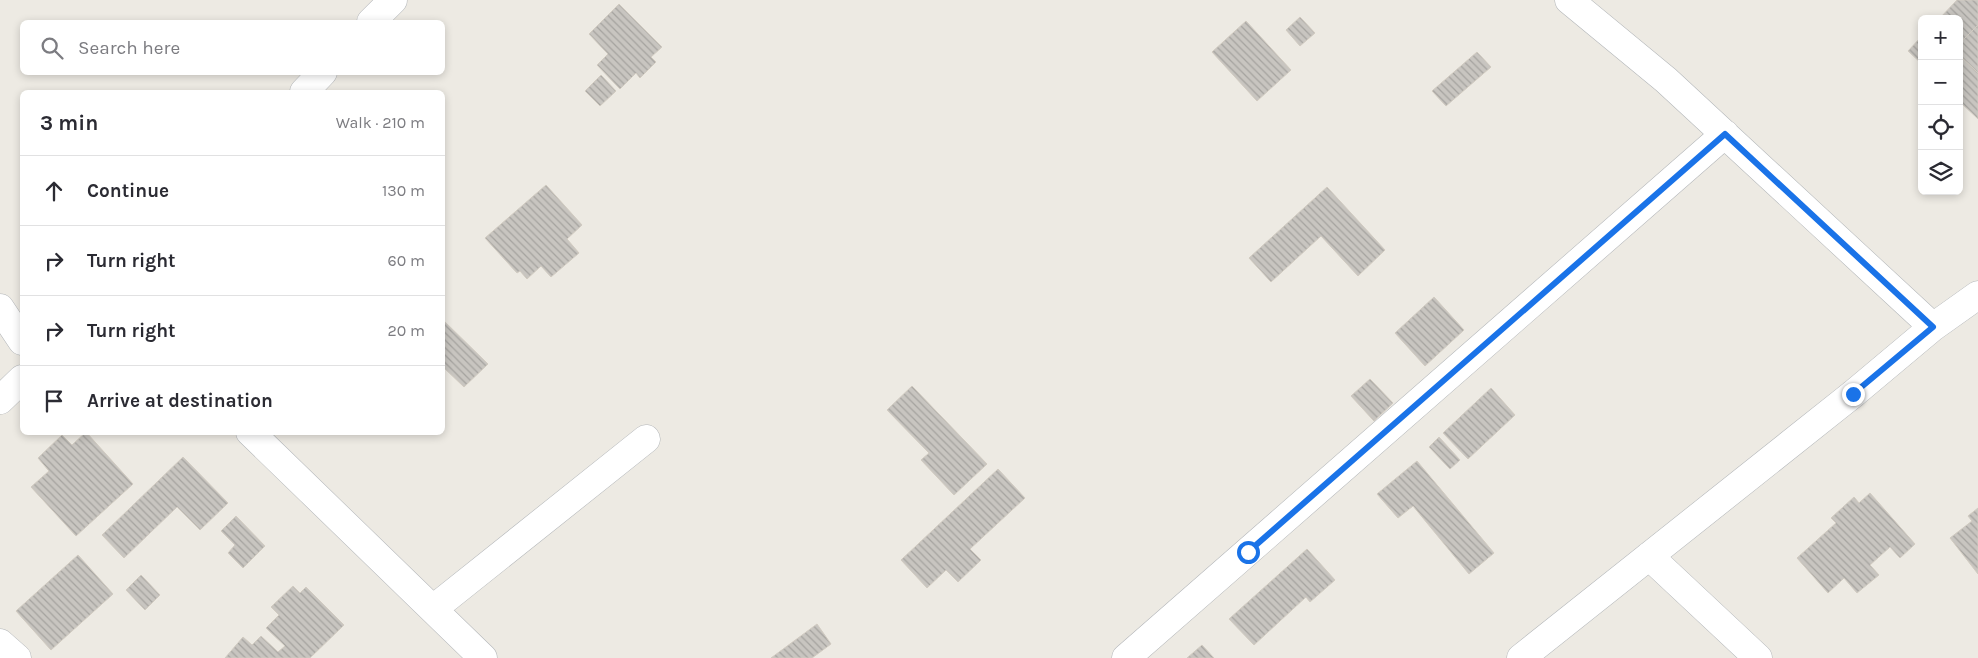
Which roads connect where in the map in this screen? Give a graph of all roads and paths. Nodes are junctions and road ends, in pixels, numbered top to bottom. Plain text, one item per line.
1 (392, 0) edge
2 (1569, 0) edge
3 (373, 20) edge
4 (320, 75) edge
5 (306, 90) edge
6 (1725, 134) junction
7 (1978, 295) edge
8 (0, 308) edge
9 (1933, 327) junction
10 (20, 338) edge
11 (20, 380) edge
12 (0, 400) edge
13 (253, 435) edge
14 (646, 439) dead end
15 (1649, 556) junction
16 (434, 609) junction
17 (0, 643) edge
18 (17, 658) edge
19 (483, 658) edge
20 (1126, 658) edge
21 (1521, 658) edge
22 (1758, 658) edge

1 - 3 street
2 - 6 street
4 - 5 street
6 - 9 street
6 - 20 street
7 - 9 street
8 - 10 street
9 - 15 street
11 - 12 street
13 - 16 street
14 - 16 street
15 - 21 street
15 - 22 street
16 - 19 street
17 - 18 street

